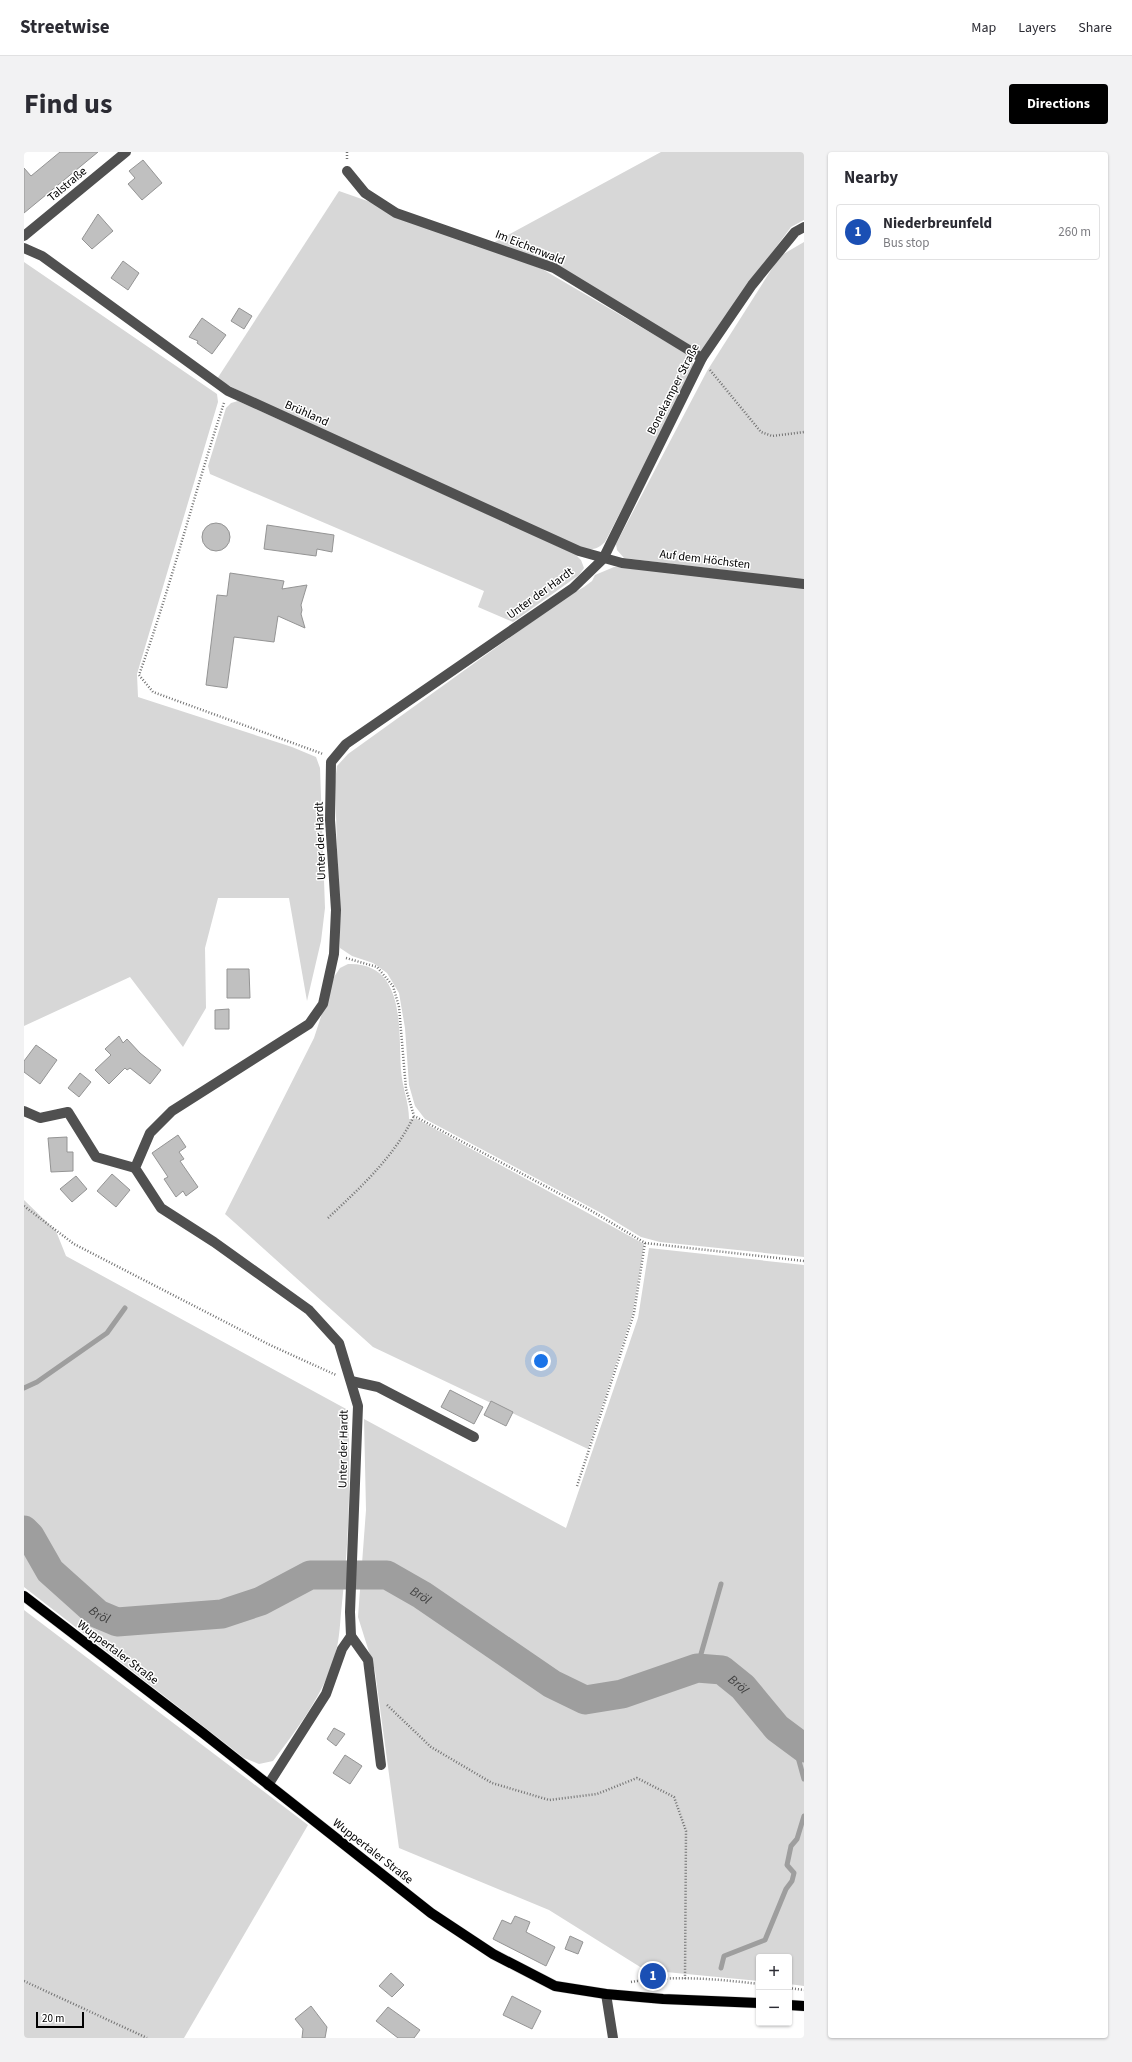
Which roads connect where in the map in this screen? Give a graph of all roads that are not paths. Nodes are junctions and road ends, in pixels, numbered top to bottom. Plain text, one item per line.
1 (126, 152) edge
2 (347, 171) dead end
3 (804, 227) edge
4 (24, 236) edge
5 (24, 248) edge
6 (702, 358) junction
7 (603, 559) junction
8 (804, 584) edge
9 (24, 1111) edge
10 (135, 1168) junction
11 (351, 1382) junction
12 (474, 1437) dead end
13 (24, 1596) edge
14 (351, 1636) junction
15 (381, 1765) dead end
16 (268, 1785) junction
17 (606, 1994) junction
18 (756, 2002) edge
19 (792, 2005) edge
20 (804, 2006) edge
21 (613, 2038) edge

1 - 4 street, Talstraße
2 - 6 street, Im Eichenwald
3 - 6 street, Bonekamper Straße
5 - 7 street, Brühland
6 - 7 street, Bonekamper Straße
7 - 8 street, Auf dem Höchsten
7 - 10 street, Unter der Hardt
9 - 10 street
10 - 11 street, Unter der Hardt
11 - 12 street
11 - 14 street, Unter der Hardt
13 - 16 main road, Wuppertaler Straße
14 - 15 street
14 - 16 street
16 - 17 main road, Wuppertaler Straße
17 - 18 main road, Wuppertaler Straße
17 - 21 street
19 - 20 main road

